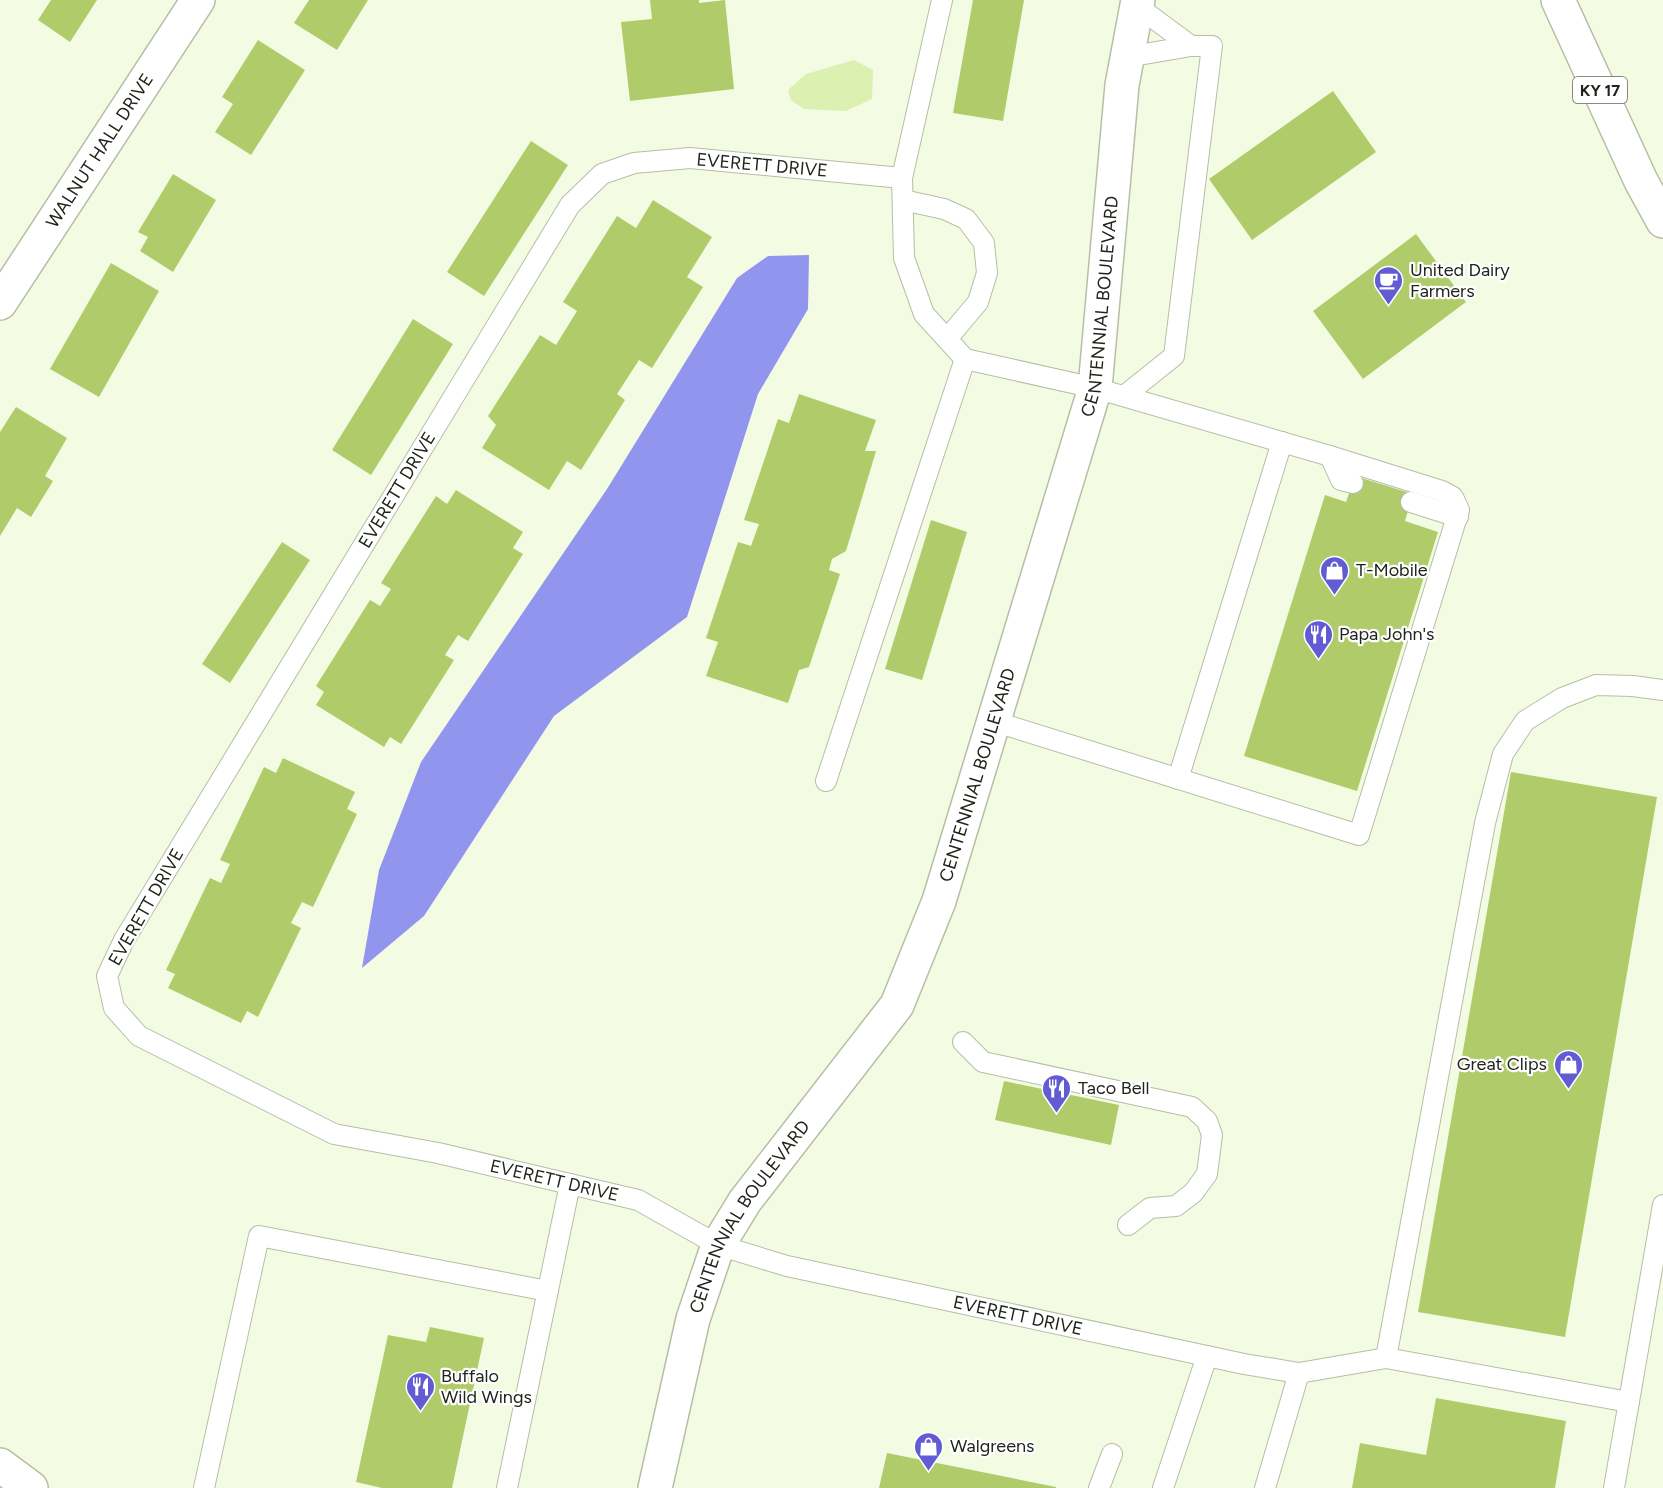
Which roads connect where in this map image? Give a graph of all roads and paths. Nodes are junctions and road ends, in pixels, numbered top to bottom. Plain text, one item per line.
1 (198, 0) edge
2 (942, 0) edge
3 (1558, 0) edge
4 (1137, 3) edge
5 (1191, 46) junction
6 (1127, 57) junction
7 (902, 178) junction
8 (903, 200) junction
9 (1663, 221) edge
10 (0, 303) edge
11 (947, 339) junction
12 (965, 359) junction
13 (1109, 392) junction
14 (1282, 442) junction
15 (1330, 456) junction
16 (1353, 483) dead end
17 (1411, 502) dead end
18 (1458, 517) junction
19 (1663, 690) edge
20 (993, 721) junction
21 (1178, 779) junction
22 (826, 781) dead end
23 (963, 1042) dead end
24 (570, 1184) junction
25 (1663, 1205) edge
26 (1128, 1225) dead end
27 (718, 1245) junction
28 (548, 1292) junction
29 (1207, 1356) junction
30 (1386, 1358) junction
31 (1299, 1373) junction
32 (1629, 1402) junction
33 (1112, 1454) dead end
34 (0, 1465) edge
35 (31, 1488) edge
36 (204, 1488) edge
37 (507, 1488) edge
38 (655, 1488) edge
39 (1100, 1488) edge
40 (1163, 1488) edge
41 (1264, 1488) edge
42 (1614, 1488) edge

1 - 10 street, WALNUT HALL DRIVE
2 - 7 lane
3 - 9 street, KY 17
4 - 5 lane
4 - 6 street, CENTENNIAL BOULEVARD
5 - 6 lane
5 - 13 lane
6 - 13 street, CENTENNIAL BOULEVARD
7 - 8 lane
7 - 24 lane, EVERETT DRIVE
8 - 11 lane
8 - 11 lane
11 - 12 lane
12 - 13 lane
12 - 22 lane
13 - 14 lane
13 - 20 street, CENTENNIAL BOULEVARD
14 - 15 lane
14 - 21 lane
15 - 16 lane
15 - 18 lane
17 - 18 lane
18 - 21 lane
19 - 30 lane
20 - 21 lane
20 - 27 street, CENTENNIAL BOULEVARD
23 - 26 lane
24 - 27 lane, EVERETT DRIVE
24 - 28 lane
25 - 32 lane
27 - 29 lane, EVERETT DRIVE
27 - 38 street, CENTENNIAL BOULEVARD
28 - 36 lane
28 - 37 lane
29 - 31 lane, EVERETT DRIVE
29 - 40 lane
30 - 31 lane, EVERETT DRIVE
30 - 32 lane
31 - 41 lane
32 - 42 lane
33 - 39 lane
34 - 35 street

